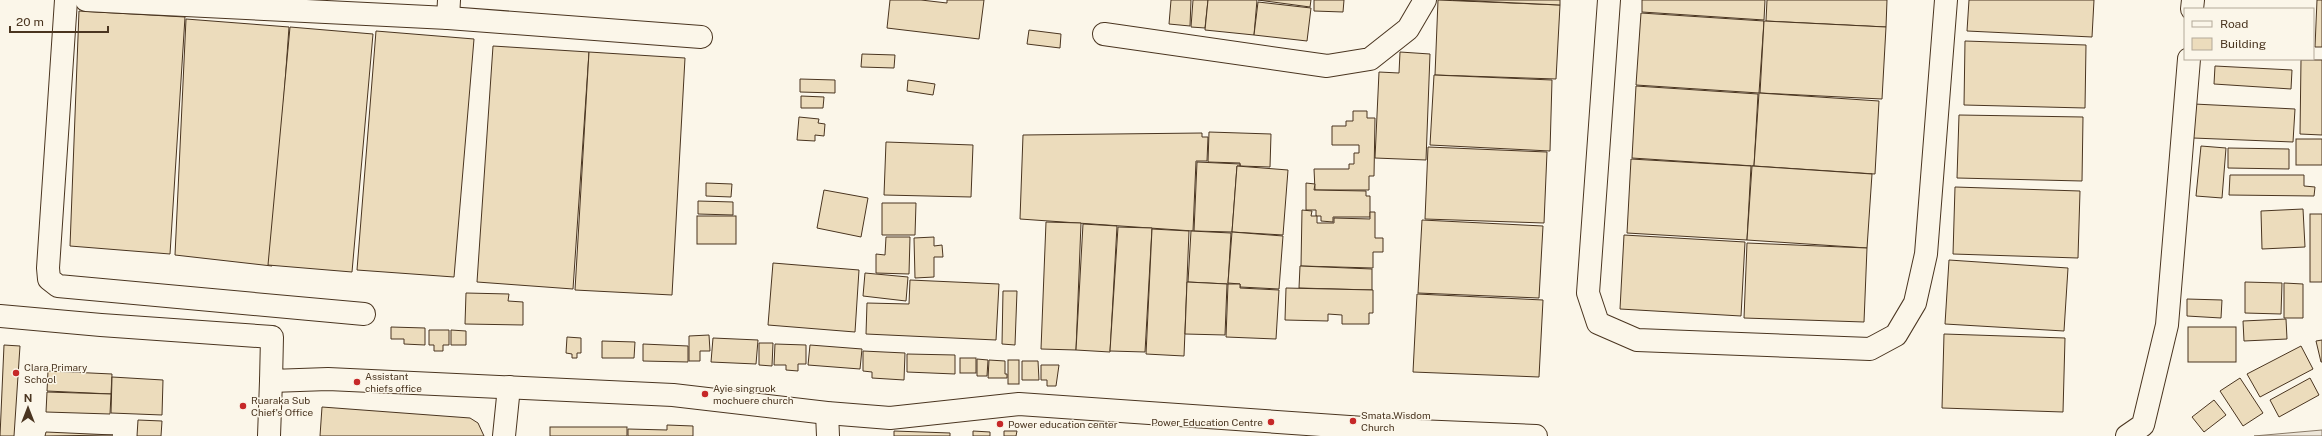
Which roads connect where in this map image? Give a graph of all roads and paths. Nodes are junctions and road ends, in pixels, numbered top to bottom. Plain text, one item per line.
1 (66, 0) edge
2 (86, 0) edge
3 (1425, 0) edge
4 (1609, 0) edge
5 (1946, 0) edge
6 (124, 1) edge
7 (448, 9) edge
8 (1104, 34) dead end
9 (701, 38) dead end
10 (2189, 60) edge
11 (364, 314) dead end
12 (0, 316) edge
13 (271, 381) junction
14 (509, 387) junction
15 (827, 413) junction
16 (1463, 434) edge
17 (269, 436) edge
18 (504, 436) edge
19 (828, 436) edge
20 (1536, 436) edge
21 (2127, 436) edge

1 - 11 street
2 - 6 street
3 - 8 street
4 - 5 street
6 - 7 street
7 - 9 street
10 - 21 street
12 - 13 street
13 - 14 street
13 - 17 street
14 - 15 street
14 - 18 street
15 - 16 street
15 - 19 street
16 - 20 street

